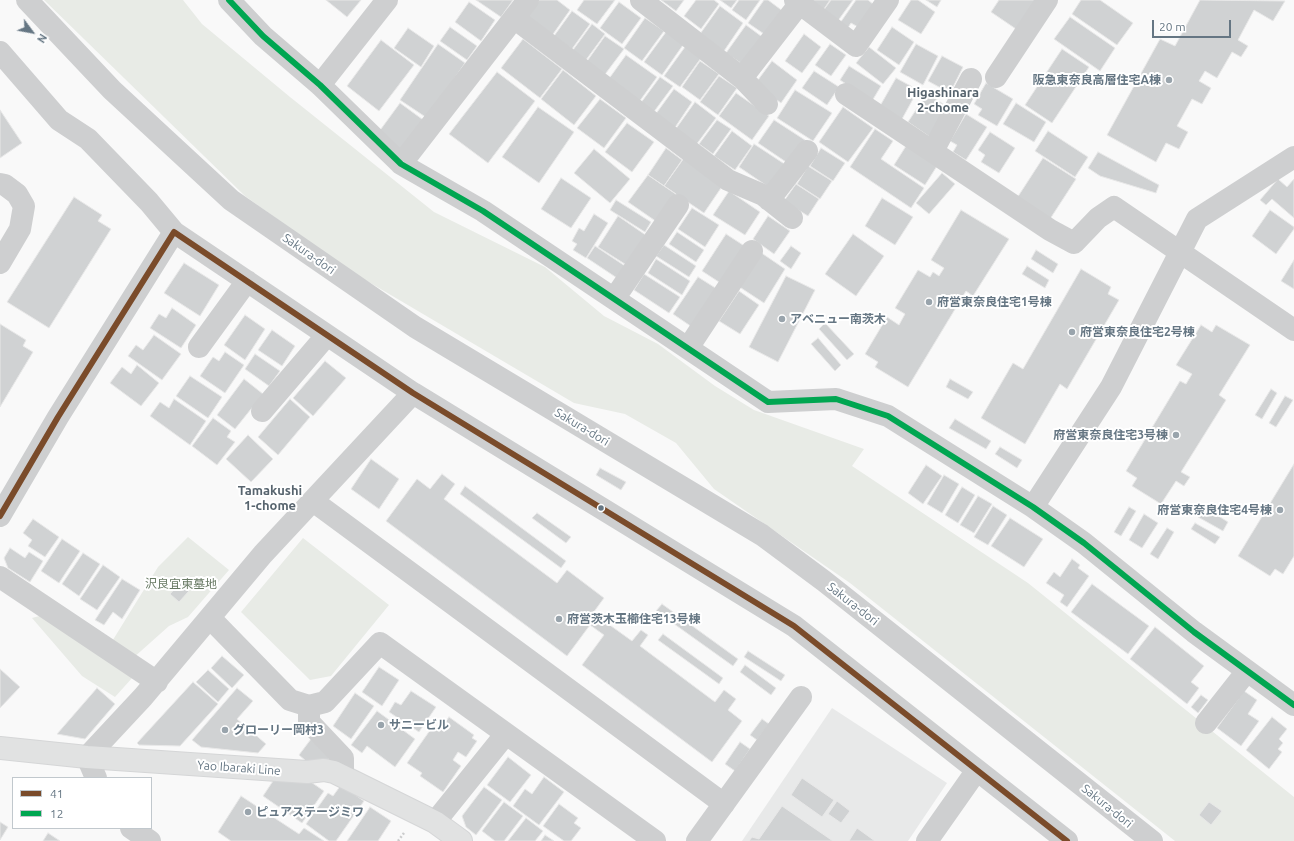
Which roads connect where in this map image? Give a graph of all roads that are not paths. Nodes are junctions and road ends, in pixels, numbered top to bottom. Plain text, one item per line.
1 (27, 0) edge
2 (229, 0) edge
3 (387, 0) edge
4 (528, 0) edge
5 (641, 0) edge
6 (888, 0) edge
7 (1047, 0) edge
8 (797, 2) edge
9 (514, 18) junction
10 (0, 52) edge
11 (996, 76) dead end
12 (742, 78) junction
13 (971, 80) dead end
14 (320, 85) junction
15 (846, 94) dead end
16 (767, 104) dead end
17 (806, 151) dead end
18 (933, 151) junction
19 (1294, 157) edge
20 (401, 164) junction
21 (0, 184) edge
22 (769, 200) junction
23 (678, 205) dead end
24 (792, 218) dead end
25 (174, 232) junction
26 (752, 251) dead end
27 (1181, 253) junction
28 (0, 263) edge
29 (247, 281) junction
30 (614, 299) junction
31 (1294, 330) edge
32 (327, 335) junction
33 (199, 346) dead end
34 (688, 348) junction
35 (413, 393) junction
36 (262, 411) dead end
37 (313, 501) junction
38 (1033, 507) junction
39 (0, 516) edge
40 (0, 577) edge
41 (210, 618) junction
42 (1247, 671) junction
43 (157, 682) junction
44 (801, 697) dead end
45 (1294, 705) edge
46 (309, 706) junction
47 (1206, 723) dead end
48 (505, 735) junction
49 (0, 748) edge
50 (87, 757) junction
51 (977, 770) junction
52 (343, 776) junction
53 (96, 777) edge
54 (724, 804) junction
55 (435, 822) junction
56 (132, 829) edge
57 (150, 841) edge
58 (461, 841) edge
59 (655, 841) edge
60 (697, 841) edge
61 (927, 841) edge
62 (1067, 841) edge
63 (1152, 841) edge

1 - 63 street, Sakura-dori
2 - 14 street
3 - 14 street
4 - 9 street
5 - 12 street
6 - 8 street
7 - 11 street
8 - 12 street
9 - 20 street
9 - 22 street
10 - 25 street
12 - 16 street
13 - 18 street
14 - 20 street
15 - 18 street
17 - 22 street
18 - 27 street
19 - 27 street
20 - 30 street
21 - 28 street
22 - 24 street
23 - 30 street
25 - 29 street
25 - 39 street
26 - 34 street
27 - 31 street
27 - 38 street
29 - 32 street
29 - 33 street
30 - 34 street
32 - 35 street
32 - 36 street
34 - 38 street
35 - 37 street
35 - 51 street
37 - 41 street
37 - 54 street
38 - 42 street
40 - 43 street
41 - 43 street
41 - 46 street
42 - 45 street
42 - 47 street
43 - 50 street
44 - 54 street
46 - 48 street
46 - 52 street
48 - 55 street
48 - 59 street
49 - 50 main road, Yao Ibaraki Line
50 - 52 main road, Yao Ibaraki Line
50 - 53 street
51 - 61 street
51 - 62 street
52 - 55 main road, Yao Ibaraki Line
54 - 60 street
55 - 58 main road, Yao Ibaraki Line
56 - 57 street

